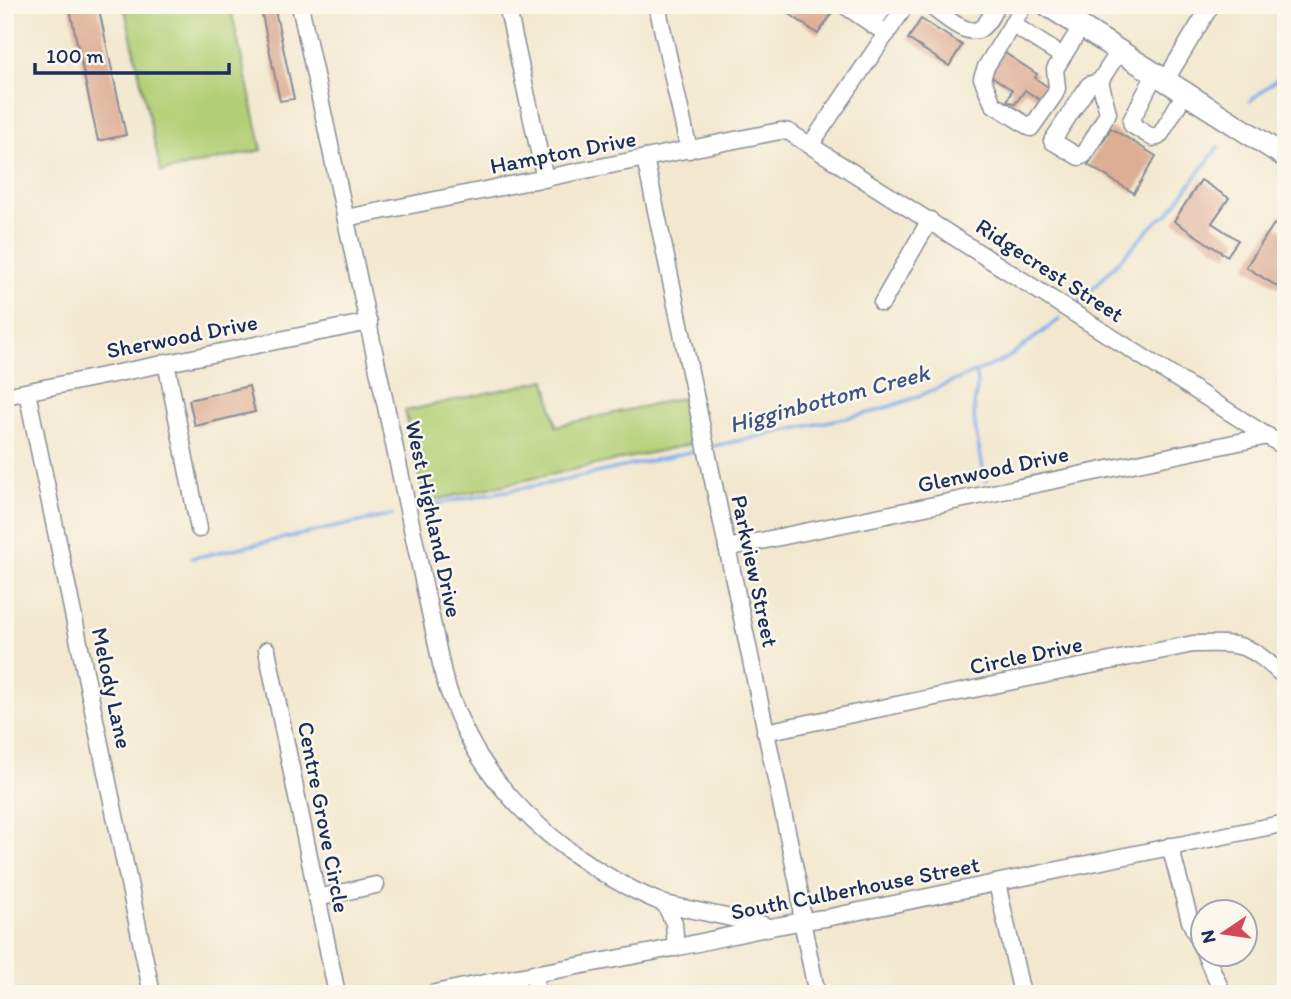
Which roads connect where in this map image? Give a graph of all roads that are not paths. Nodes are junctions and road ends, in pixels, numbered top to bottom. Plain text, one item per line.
1 (300, 5) edge
2 (507, 5) edge
3 (657, 5) edge
4 (844, 5) edge
5 (885, 5) edge
6 (906, 5) edge
7 (929, 5) edge
8 (997, 5) edge
9 (1024, 5) edge
10 (1047, 5) edge
11 (1211, 5) edge
12 (872, 24) junction
13 (1012, 24) junction
14 (1081, 27) junction
15 (887, 34) junction
16 (1119, 51) junction
17 (1062, 56) junction
18 (1160, 78) junction
19 (1100, 80) junction
20 (1185, 93) junction
21 (1031, 128) junction
22 (789, 132) joint
23 (1052, 141) junction
24 (811, 144) junction
25 (689, 150) junction
26 (1286, 157) edge
27 (645, 159) junction
28 (545, 179) junction
29 (346, 218) junction
30 (930, 220) junction
31 (882, 303) dead end
32 (369, 322) junction
33 (166, 362) junction
34 (27, 392) junction
35 (5, 396) edge
36 (1268, 436) junction
37 (1285, 446) edge
38 (199, 529) dead end
39 (727, 548) junction
40 (267, 650) dead end
41 (1286, 678) edge
42 (765, 732) junction
43 (1286, 823) edge
44 (1170, 846) junction
45 (997, 883) junction
46 (376, 885) dead end
47 (317, 898) junction
48 (665, 904) junction
49 (802, 921) junction
50 (1190, 921) edge
51 (769, 926) junction
52 (676, 948) junction
53 (1211, 968) edge
54 (533, 973) junction
55 (152, 994) edge
56 (337, 994) edge
57 (431, 994) edge
58 (538, 994) edge
59 (817, 994) edge
60 (1022, 994) edge
61 (1223, 994) edge

1 - 29 street, West Highland Drive
2 - 28 street
3 - 25 street
4 - 12 street
5 - 12 street
6 - 15 street
7 - 8 street
9 - 13 street
10 - 14 main road
11 - 18 street
12 - 15 street
13 - 17 street
13 - 21 street
14 - 16 main road
14 - 17 street
15 - 24 street
16 - 18 main road
16 - 19 street
17 - 21 street
18 - 20 main road
18 - 20 street
19 - 23 street
19 - 23 street
20 - 26 main road
21 - 23 street
22 - 24 street, Ridgecrest Street
22 - 25 street, Hampton Drive
24 - 30 street, Ridgecrest Street
25 - 27 street, Hampton Drive
27 - 28 street, Hampton Drive
27 - 39 street, Parkview Street
28 - 29 street, Hampton Drive
29 - 32 street, West Highland Drive
30 - 31 street
30 - 36 street, Ridgecrest Street
32 - 33 street, Sherwood Drive
32 - 48 street, West Highland Drive
33 - 34 street, Sherwood Drive
33 - 38 street
34 - 35 street, Sherwood Drive
34 - 55 street, Melody Lane
36 - 37 street, Ridgecrest Street
36 - 39 street, Glenwood Drive
39 - 42 street, Parkview Street
40 - 47 street, Centre Grove Circle
41 - 42 street, Circle Drive
42 - 49 street, Parkview Street
43 - 44 street, South Culberhouse Street
44 - 45 street, South Culberhouse Street
44 - 50 street
45 - 49 street, South Culberhouse Street
45 - 60 street
46 - 47 street
47 - 56 street, Centre Grove Circle
48 - 51 street, West Highland Drive
48 - 52 street
49 - 51 street, South Culberhouse Street
49 - 59 street, Parkview Street
51 - 52 street, South Culberhouse Street
52 - 54 street, South Culberhouse Street
53 - 61 street
54 - 57 street, South Culberhouse Street
54 - 58 street

